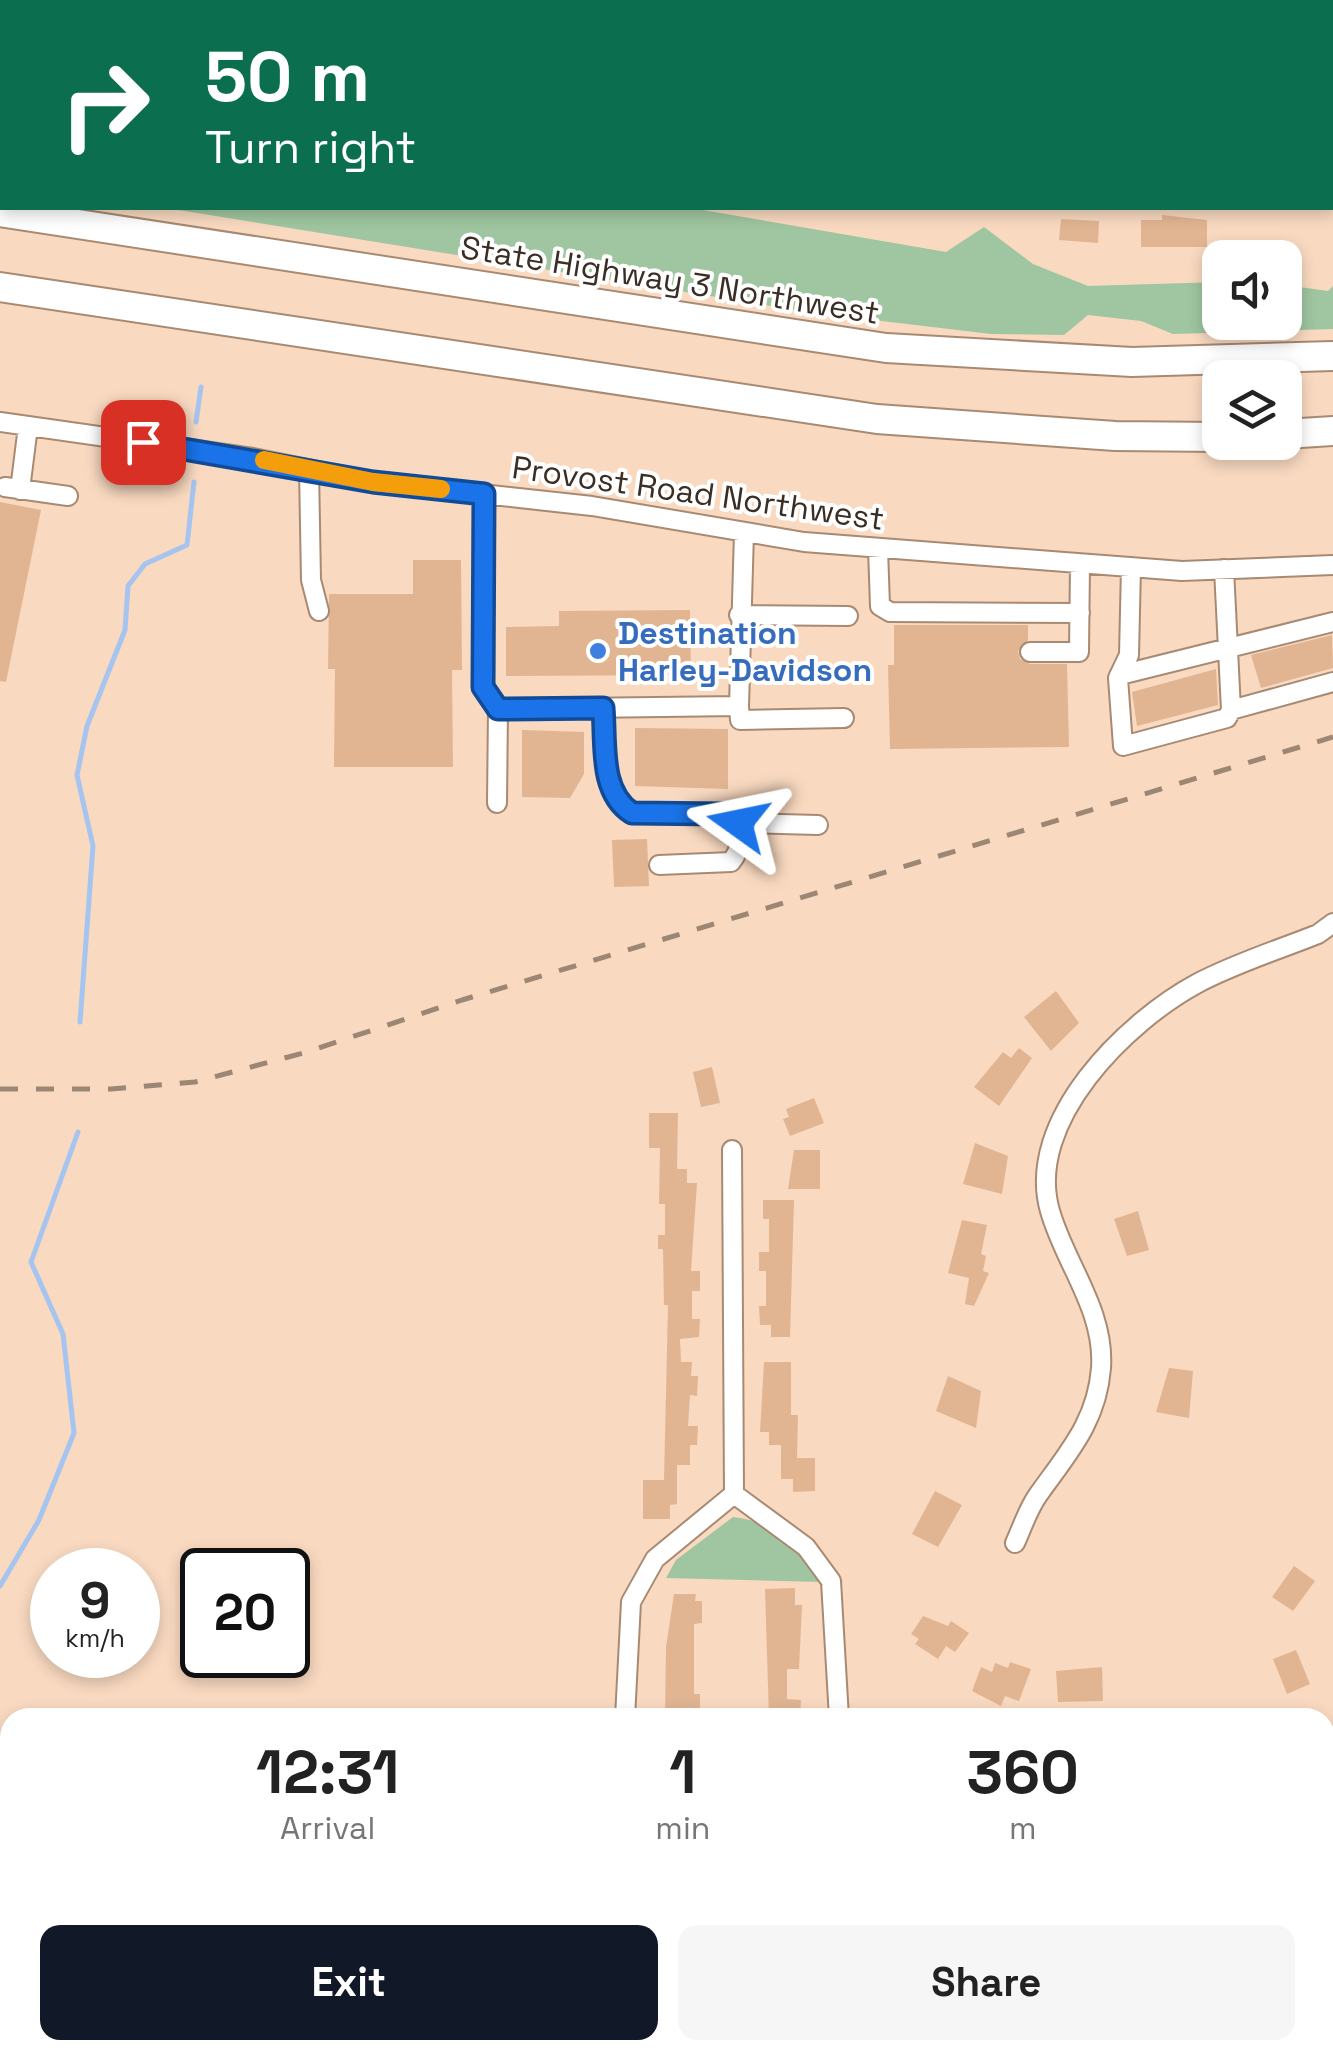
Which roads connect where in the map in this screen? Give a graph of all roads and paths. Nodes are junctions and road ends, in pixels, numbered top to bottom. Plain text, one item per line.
1 (0, 212) edge
2 (0, 287) edge
3 (1333, 356) edge
4 (0, 422) edge
5 (28, 426) junction
6 (1333, 431) edge
7 (1302, 433) edge
8 (1202, 437) edge
9 (309, 469) junction
10 (484, 494) junction
11 (68, 496) dead end
12 (744, 532) junction
13 (878, 549) junction
14 (1080, 564) junction
15 (1333, 565) edge
16 (1131, 567) junction
17 (1224, 569) junction
18 (319, 611) dead end
19 (1080, 614) junction
20 (739, 615) junction
21 (848, 616) dead end
22 (1333, 622) edge
23 (1228, 646) junction
24 (1030, 652) dead end
25 (1120, 674) junction
26 (1333, 682) edge
27 (739, 706) junction
28 (603, 708) junction
29 (498, 709) junction
30 (1232, 710) junction
31 (844, 718) dead end
32 (497, 802) dead end
33 (738, 823) junction
34 (818, 825) dead end
35 (660, 865) dead end
36 (1333, 923) edge
37 (732, 1150) dead end
38 (734, 1494) junction
39 (1015, 1543) dead end
40 (626, 1708) edge
41 (838, 1708) edge

1 - 3 highway, State Highway 3 Northwest
2 - 8 highway
4 - 5 street, Provost Road Northwest
5 - 9 street, Provost Road Northwest
5 - 11 street
6 - 7 highway
9 - 10 street, Provost Road Northwest
9 - 18 street
10 - 12 street, Provost Road Northwest
10 - 29 street
12 - 13 street, Provost Road Northwest
12 - 20 street
13 - 14 street, Provost Road Northwest
13 - 19 street
14 - 16 street, Provost Road Northwest
14 - 19 street
15 - 17 street, Provost Road Northwest
16 - 17 street, Provost Road Northwest
16 - 25 street
17 - 23 street
19 - 24 street
20 - 21 street
20 - 27 street
22 - 23 street
23 - 25 street
23 - 30 street
25 - 30 street
26 - 30 street
27 - 28 street
27 - 31 street
28 - 29 street
28 - 33 street
29 - 32 street
33 - 34 street
33 - 35 street
36 - 39 street
37 - 38 street
38 - 40 street
38 - 41 street

